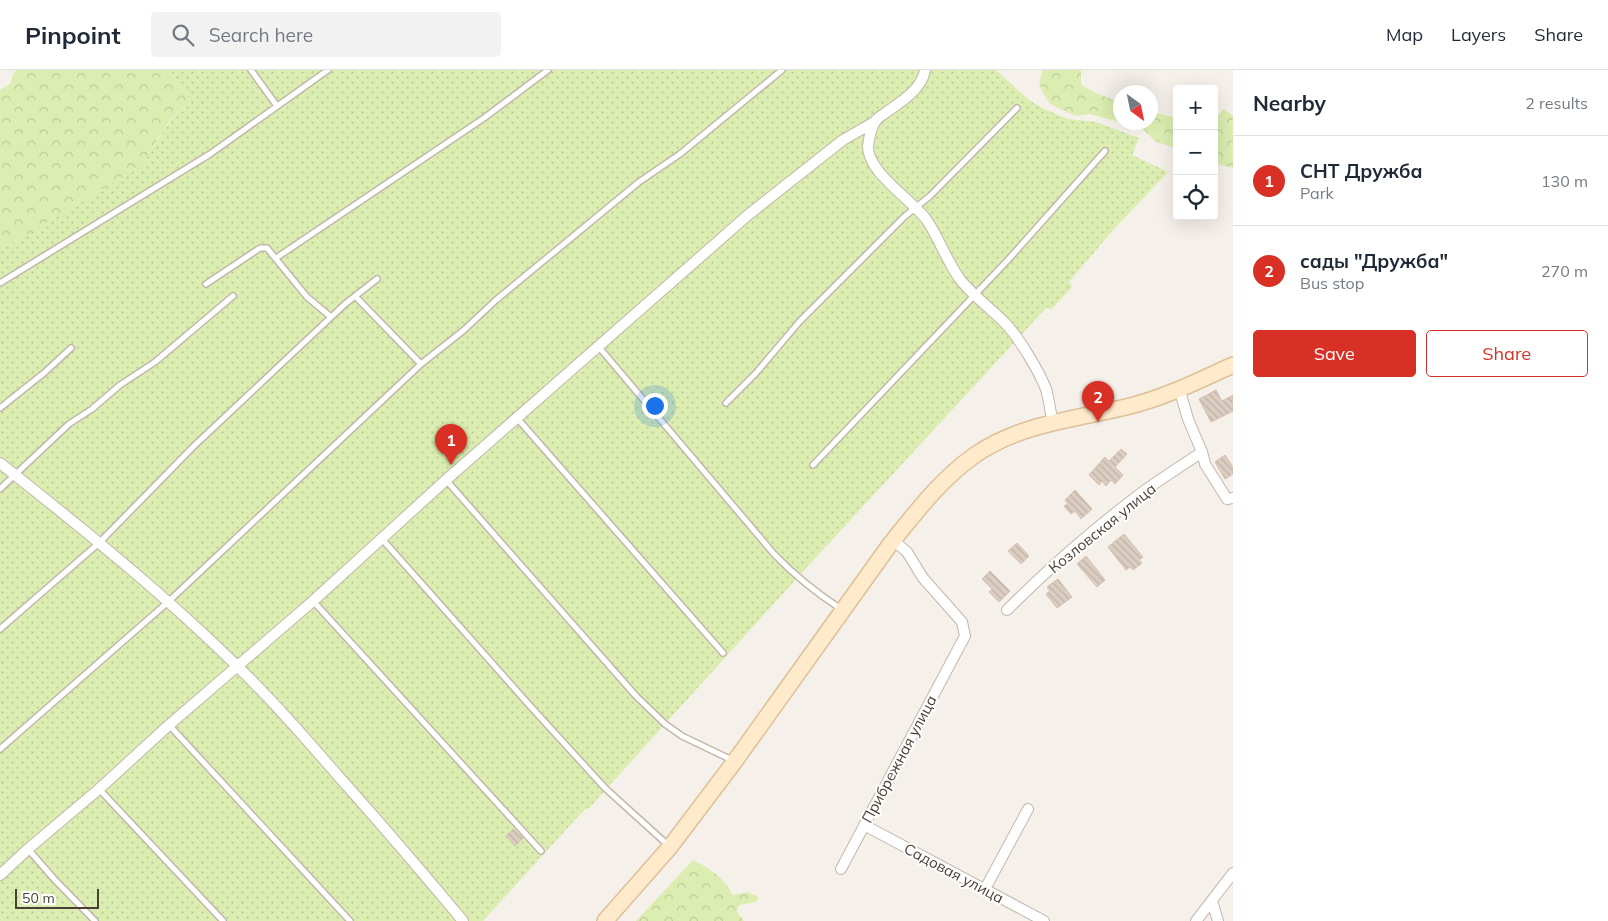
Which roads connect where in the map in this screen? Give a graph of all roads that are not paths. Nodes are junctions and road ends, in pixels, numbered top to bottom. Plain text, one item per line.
1 (251, 70) edge
2 (328, 70) edge
3 (548, 70) edge
4 (782, 70) edge
5 (925, 70) edge
6 (277, 106) junction
7 (1017, 108) dead end
8 (876, 120) junction
9 (1106, 151) dead end
10 (916, 208) junction
11 (276, 258) junction
12 (377, 279) dead end
13 (0, 283) edge
14 (206, 284) dead end
15 (975, 295) junction
16 (234, 296) dead end
17 (355, 296) junction
18 (331, 317) junction
19 (598, 346) junction
20 (71, 348) dead end
21 (421, 364) junction
22 (1233, 364) edge
23 (1179, 388) junction
24 (726, 403) dead end
25 (0, 408) edge
26 (517, 418) junction
27 (1053, 422) junction
28 (1202, 452) junction
29 (0, 463) edge
30 (813, 465) dead end
31 (16, 476) junction
32 (446, 480) junction
33 (0, 489) edge
34 (1233, 498) edge
35 (381, 538) junction
36 (893, 540) junction
37 (98, 543) junction
38 (312, 601) junction
39 (168, 602) junction
40 (843, 610) junction
41 (1007, 610) dead end
42 (0, 629) edge
43 (723, 653) dead end
44 (237, 666) junction
45 (169, 725) junction
46 (0, 749) edge
47 (735, 761) junction
48 (99, 789) junction
49 (1028, 809) dead end
50 (864, 825) junction
51 (670, 847) junction
52 (28, 849) junction
53 (541, 851) dead end
54 (841, 869) dead end
55 (1233, 873) edge
56 (0, 875) edge
57 (985, 889) junction
58 (1212, 901) junction
59 (95, 921) edge
60 (223, 921) edge
61 (350, 921) edge
62 (463, 921) edge
63 (605, 921) edge
64 (1044, 921) edge
65 (1196, 921) edge
66 (1218, 921) edge

1 - 6 lane
2 - 6 lane
3 - 11 lane
4 - 21 lane
5 - 8 street
6 - 13 lane
7 - 10 lane
8 - 10 street
8 - 19 street
9 - 15 lane
10 - 15 street
10 - 24 lane
11 - 14 lane
11 - 18 lane
12 - 17 lane
15 - 27 street
15 - 30 lane
16 - 31 lane
17 - 18 lane
17 - 21 lane
18 - 37 lane
19 - 26 street
19 - 40 lane
20 - 25 lane
21 - 39 lane
22 - 23 main road
23 - 27 main road
23 - 28 street
26 - 32 street
26 - 43 lane
27 - 36 main road
28 - 34 street
28 - 41 street, Козловская улица
29 - 31 street
31 - 33 lane
31 - 37 street
32 - 35 street
32 - 47 lane
35 - 38 street
35 - 51 lane
36 - 40 main road
36 - 50 street, Прибрежная улица
37 - 39 street
37 - 42 lane
38 - 44 street
38 - 53 lane
39 - 44 street
39 - 46 lane
40 - 47 main road
44 - 45 street
44 - 62 street
45 - 48 street
45 - 61 lane
47 - 51 main road
48 - 52 street
48 - 60 lane
49 - 57 street
50 - 54 street, Прибрежная улица
50 - 57 street, Садовая улица
51 - 63 main road
52 - 56 street
52 - 59 lane
55 - 58 street
57 - 64 street, Садовая улица
58 - 65 street
58 - 66 street

